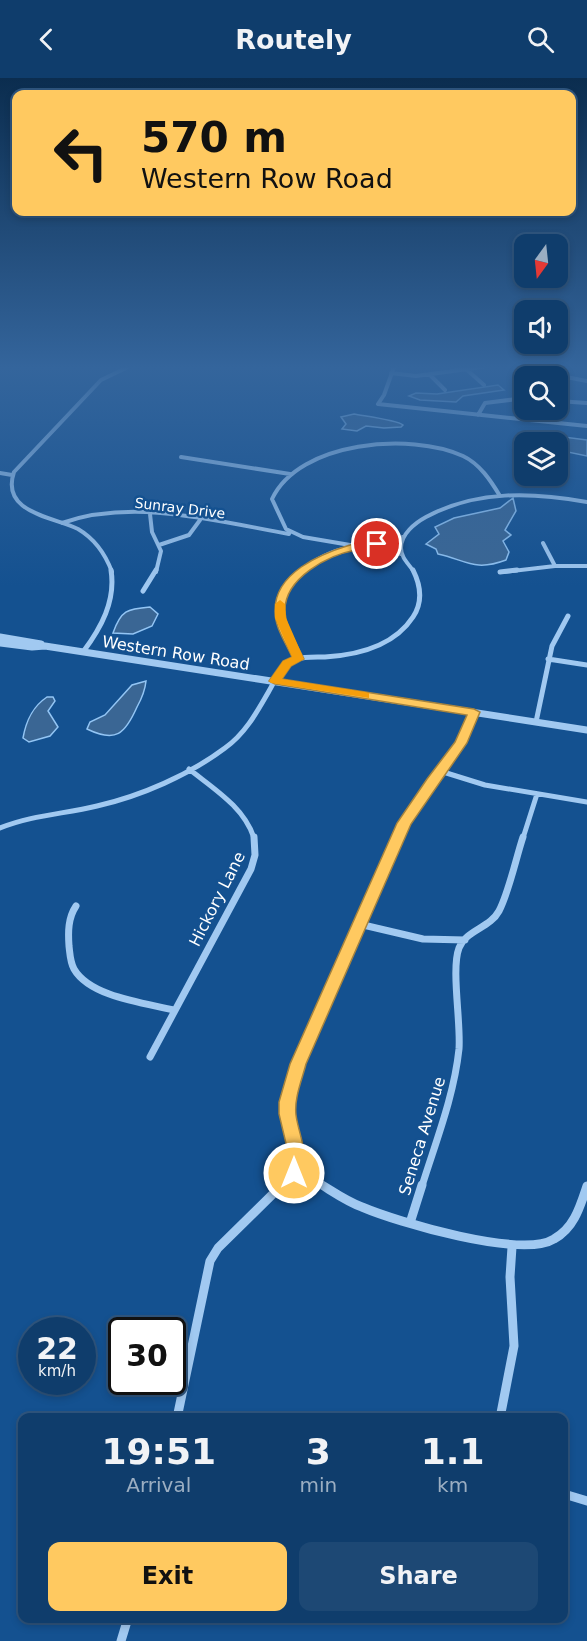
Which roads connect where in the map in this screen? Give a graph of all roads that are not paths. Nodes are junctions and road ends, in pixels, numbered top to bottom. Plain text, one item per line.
1 (45, 440) edge
2 (180, 458) dead end
3 (0, 473) edge
4 (290, 474) junction
5 (12, 475) junction
6 (500, 496) junction
7 (587, 502) edge
8 (150, 514) junction
9 (200, 520) junction
10 (62, 524) junction
11 (296, 535) junction
12 (403, 537) junction
13 (328, 540) junction
14 (543, 543) dead end
15 (159, 545) junction
16 (356, 546) junction
17 (373, 546) junction
18 (333, 554) junction
19 (402, 554) junction
20 (555, 566) junction
21 (587, 566) edge
22 (500, 572) dead end
23 (143, 591) dead end
24 (568, 616) dead end
25 (0, 637) edge
26 (0, 643) edge
27 (45, 646) junction
28 (82, 652) junction
29 (298, 659) junction
30 (548, 659) junction
31 (587, 665) edge
32 (275, 681) junction
33 (474, 712) junction
34 (536, 722) junction
35 (587, 730) edge
36 (189, 769) junction
37 (440, 771) junction
38 (537, 794) junction
39 (587, 802) edge
40 (0, 828) edge
41 (76, 906) dead end
42 (359, 924) junction
43 (465, 940) junction
44 (174, 1010) junction
45 (150, 1057) dead end
46 (295, 1171) junction
47 (587, 1186) edge
48 (410, 1222) junction
49 (512, 1247) junction
50 (178, 1413) edge
51 (501, 1413) edge
52 (568, 1495) edge
53 (587, 1501) edge
54 (126, 1623) edge
55 (121, 1641) edge

1 - 5 street
2 - 4 street
3 - 5 street
4 - 6 street
4 - 11 street
5 - 10 street
6 - 7 street
6 - 12 street
8 - 9 street, Sunray Drive
8 - 10 street, Sunray Drive
8 - 15 street
9 - 11 street, Sunray Drive
9 - 15 street
10 - 28 street
11 - 13 street, Sunray Drive
12 - 17 street
12 - 19 street
13 - 16 street, Sunray Drive
13 - 18 street
14 - 20 street
15 - 23 street
16 - 17 street
16 - 18 street
17 - 19 street
18 - 29 street
19 - 29 street
20 - 21 street
20 - 22 street
24 - 30 street
25 - 27 street, Western Row Road
26 - 27 street, Western Row Road
27 - 28 street, Western Row Road
28 - 32 street, Western Row Road
29 - 32 street
30 - 31 street
30 - 34 street
32 - 33 street, Western Row Road
32 - 36 street
33 - 34 street, Western Row Road
33 - 37 street
34 - 35 street, Western Row Road
36 - 40 street
36 - 44 street, Hickory Lane
37 - 38 street
37 - 42 street
38 - 39 street
38 - 43 street
41 - 44 street
42 - 43 street
42 - 46 street
43 - 48 street, Seneca Avenue
44 - 45 street, Hickory Lane
46 - 48 street
46 - 50 street
47 - 49 street
48 - 49 street
49 - 51 street
52 - 53 street
54 - 55 street

